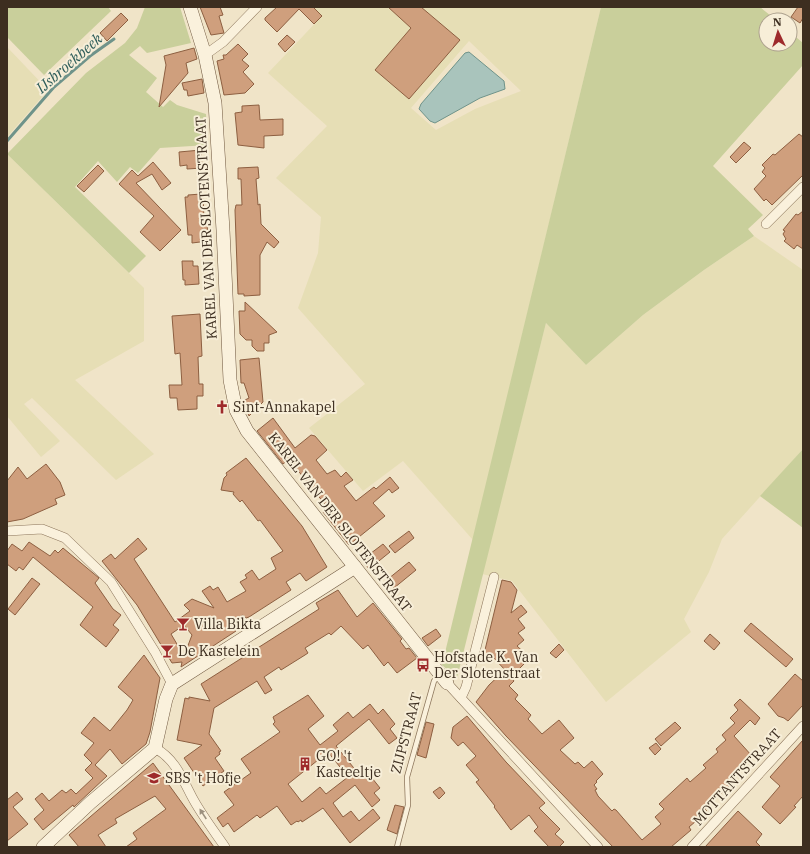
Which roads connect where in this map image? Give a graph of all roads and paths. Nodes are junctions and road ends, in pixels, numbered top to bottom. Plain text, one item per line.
1 (190, 7) edge
2 (258, 7) edge
3 (205, 55) junction
4 (803, 187) edge
5 (766, 224) dead end
6 (7, 530) edge
7 (355, 567) junction
8 (494, 577) dead end
9 (444, 679) junction
10 (172, 684) junction
11 (460, 698) junction
12 (803, 726) edge
13 (155, 748) junction
14 (593, 845) edge
15 (43, 847) edge
16 (225, 847) edge
17 (397, 847) edge
18 (692, 847) edge

1 - 3 street, KAREL VAN DER SLOTENSTRAAT
2 - 3 street
3 - 7 street, KAREL VAN DER SLOTENSTRAAT
4 - 5 street
6 - 10 street
7 - 9 street, KAREL VAN DER SLOTENSTRAAT
7 - 10 street
8 - 11 street
9 - 11 street, KAREL VAN DER SLOTENSTRAAT
9 - 17 lane, ZIJPSTRAAT
10 - 13 street
11 - 14 street, KAREL VAN DER SLOTENSTRAAT
12 - 18 street, MOTTANTSTRAAT
13 - 15 street
16 -> 13 street

